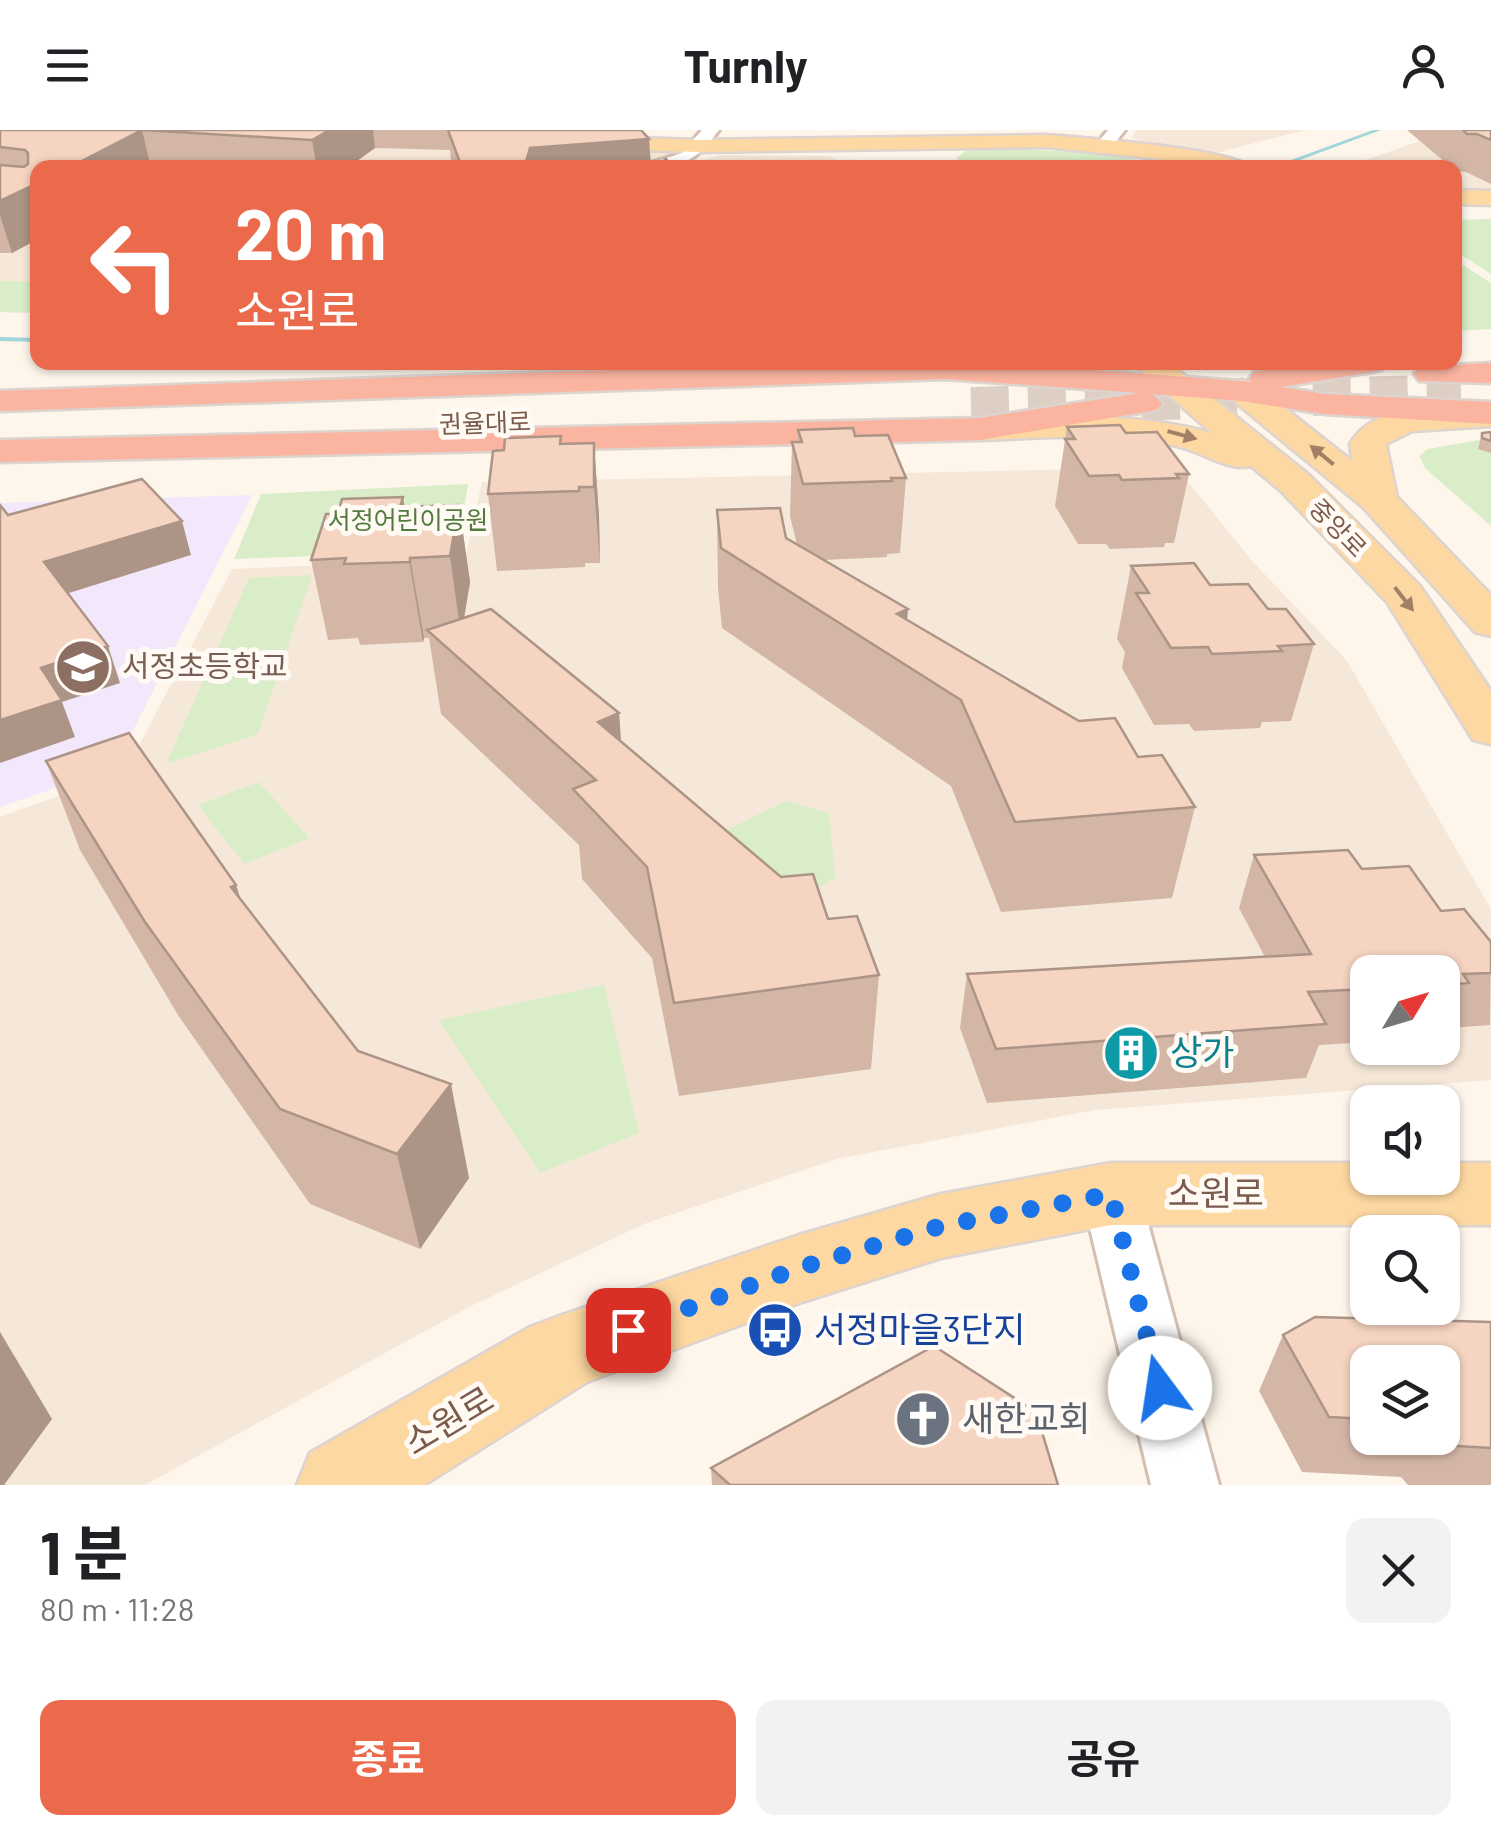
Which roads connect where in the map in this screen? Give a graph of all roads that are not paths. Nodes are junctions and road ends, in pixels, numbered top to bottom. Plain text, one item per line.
1 (832, 130) edge
2 (862, 137) edge
3 (704, 138) edge
4 (1110, 138) edge
5 (555, 141) edge
6 (890, 144) junction
7 (679, 160) edge
8 (880, 160) edge
9 (915, 160) edge
10 (1206, 160) edge
11 (1462, 197) edge
12 (1491, 198) edge
13 (1491, 355) edge
14 (1462, 361) tunnel mouth
15 (1462, 368) tunnel mouth
16 (1008, 370) tunnel mouth
17 (1015, 370) edge
18 (1073, 370) edge
19 (1324, 370) edge
20 (1363, 370) edge
21 (1491, 372) edge
22 (1193, 376) edge
23 (1242, 391) junction
24 (965, 398) junction
25 (0, 402) edge
26 (1428, 411) junction
27 (0, 412) edge
28 (1491, 414) edge
29 (1036, 419) junction
30 (0, 436) edge
31 (0, 451) edge
32 (1295, 483) junction
33 (1378, 500) junction
34 (1491, 622) edge
35 (1491, 729) edge
36 (1111, 1194) junction
37 (1491, 1194) edge
38 (342, 1485) edge
39 (1185, 1485) edge

1 - 2 main road
2 - 3 main road
2 - 6 main road
2 - 8 main road
3 - 5 main road
3 - 7 street
4 - 6 main road
4 - 10 main road
6 - 9 main road
11 - 12 main road
13 - 14 highway
15 - 21 highway
16 - 24 highway
17 - 29 highway
18 - 22 highway
19 - 23 highway
20 - 26 highway
22 - 23 highway
22 - 29 highway
22 - 32 main road, 중앙로
23 - 26 highway
33 -> 23 main road, 중앙로
24 - 25 highway
24 - 27 highway, 권율대로
24 - 29 highway
24 - 30 highway, 권율대로
24 - 31 highway
24 -> 32 main road
26 - 28 highway
28 - 33 main road
32 -> 35 main road, 중앙로
33 - 34 main road, 중앙로
36 - 37 main road, 소원로
36 - 38 main road, 소원로
36 - 39 street

